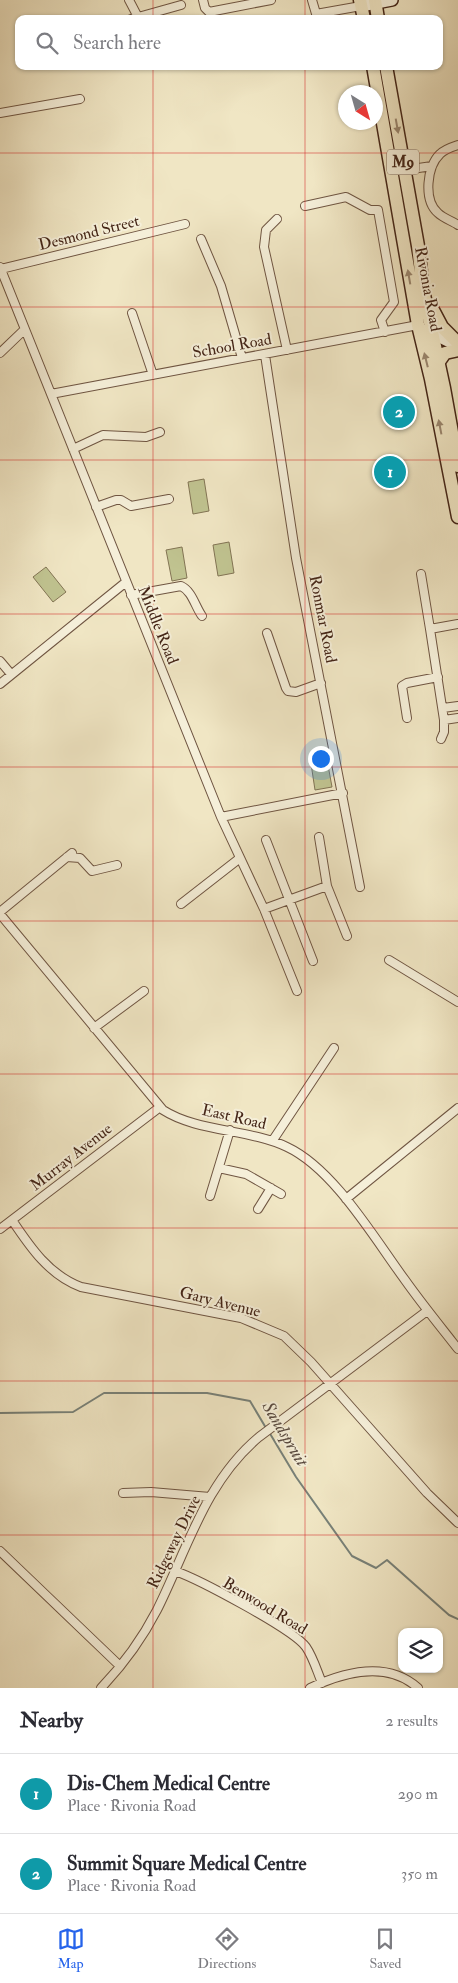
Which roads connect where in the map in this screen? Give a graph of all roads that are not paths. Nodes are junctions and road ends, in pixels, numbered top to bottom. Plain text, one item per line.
1 (128, 0) edge
2 (203, 0) edge
3 (271, 0) edge
4 (312, 0) edge
5 (392, 0) edge
6 (376, 1) edge
7 (360, 3) edge
8 (181, 5) dead end
9 (135, 15) edge
10 (146, 15) edge
11 (316, 15) edge
12 (319, 15) edge
13 (378, 15) edge
14 (374, 70) edge
15 (387, 70) edge
16 (80, 99) dead end
17 (0, 114) edge
18 (458, 145) edge
19 (432, 166) junction
20 (405, 170) junction
21 (305, 206) dead end
22 (276, 219) dead end
23 (185, 224) dead end
24 (458, 225) edge
25 (201, 239) dead end
26 (0, 268) edge
27 (423, 290) junction
28 (132, 313) dead end
29 (418, 325) junction
30 (24, 330) junction
31 (384, 332) junction
32 (433, 334) junction
33 (458, 346) edge
34 (287, 350) junction
35 (0, 353) edge
36 (265, 355) junction
37 (242, 358) junction
38 (438, 363) junction
39 (153, 375) junction
40 (51, 394) junction
41 (160, 432) dead end
42 (73, 449) junction
43 (458, 466) edge
44 (456, 490) edge
45 (169, 499) dead end
46 (96, 507) junction
47 (458, 517) edge
48 (420, 574) dead end
49 (126, 582) junction
50 (131, 595) junction
51 (202, 616) dead end
52 (458, 624) edge
53 (430, 629) junction
54 (267, 633) dead end
55 (0, 661) edge
56 (11, 674) junction
57 (438, 677) junction
58 (322, 683) junction
59 (0, 684) edge
60 (458, 706) edge
61 (442, 708) junction
62 (408, 718) dead end
63 (458, 718) edge
64 (444, 720) junction
65 (441, 739) dead end
66 (343, 792) junction
67 (221, 817) junction
68 (319, 837) dead end
69 (266, 840) dead end
70 (240, 858) junction
71 (117, 865) dead end
72 (327, 886) junction
73 (360, 887) dead end
74 (288, 900) junction
75 (181, 904) dead end
76 (264, 909) junction
77 (0, 913) edge
78 (347, 936) dead end
79 (389, 960) dead end
80 (313, 961) dead end
81 (144, 991) dead end
82 (297, 991) dead end
83 (458, 1002) edge
84 (94, 1028) junction
85 (334, 1048) dead end
86 (160, 1107) junction
87 (458, 1108) edge
88 (230, 1130) junction
89 (273, 1140) junction
90 (219, 1168) junction
91 (271, 1188) junction
92 (281, 1194) dead end
93 (210, 1196) dead end
94 (346, 1199) junction
95 (258, 1209) dead end
96 (12, 1220) junction
97 (0, 1229) edge
98 (427, 1311) junction
99 (458, 1349) edge
100 (331, 1385) junction
101 (123, 1493) dead end
102 (210, 1498) junction
103 (458, 1523) edge
104 (0, 1551) edge
105 (175, 1571) junction
106 (120, 1666) junction
107 (322, 1682) junction
108 (101, 1688) edge
109 (310, 1688) edge
110 (418, 1688) edge

1 - 9 street
2 - 3 street
4 - 11 street
5 - 6 main road
6 - 7 main road
6 - 13 main road
7 - 12 street
8 - 10 street
29 -> 14 main road, Rivonia Road / M9
15 -> 20 main road, Rivonia Road / M9
16 - 17 street
18 - 19 street
19 - 20 street
19 - 24 street
20 - 27 main road, Rivonia Road / M9
21 - 31 street
22 - 34 street
23 - 26 street, Desmond Street
25 - 37 street
26 - 30 street, Middle Road
27 - 32 main road, Rivonia Road / M9
27 - 33 main road
28 - 39 street
29 - 31 street, School Road
29 - 32 main road
44 -> 29 main road, Rivonia Road / M9
30 - 35 street
30 - 40 street, Middle Road
31 - 34 street, School Road
32 - 33 main road
32 - 38 main road, Rivonia Road / M9
33 - 38 main road
34 - 36 street, School Road
36 - 37 street, School Road
36 - 58 street, Ronmar Road
37 - 39 street, School Road
38 - 43 main road, Rivonia Road / M9
39 - 40 street, School Road
40 - 42 street, Middle Road
41 - 42 street
42 - 46 street, Middle Road
44 - 47 main road, Rivonia Road / M9
45 - 46 street
46 - 49 street, Middle Road
48 - 53 street
49 - 50 street, Middle Road
49 - 56 street
50 - 51 street
50 - 67 street, Middle Road
52 - 53 street
53 - 57 street
54 - 58 street
55 - 56 street
56 - 59 street
57 - 61 street
57 - 62 street
58 - 66 street, Ronmar Road
60 - 61 street
61 - 64 street
63 - 64 street
64 - 65 street
66 - 67 street
66 - 73 street, Ronmar Road
67 - 70 street, Middle Road
68 - 72 street
69 - 74 street
70 - 75 street
70 - 76 street, Middle Road
71 - 77 street
72 - 74 street
72 - 78 street
74 - 76 street
74 - 80 street
76 - 82 street, Middle Road
77 - 84 street, East Road
79 - 83 street
81 - 84 street
84 - 86 street, East Road
85 - 89 street
86 - 88 street, East Road
86 - 96 street, Murray Avenue
87 - 94 street
88 - 89 street, East Road
88 - 90 street
89 - 94 street, East Road
90 - 91 street
90 - 93 street
91 - 92 street
91 - 95 street
94 - 98 street, East Road
96 - 97 street, Murray Avenue
96 - 100 street, Gary Avenue
98 - 99 street, East Road
98 - 100 street, Ridgeway Drive
100 - 102 street, Ridgeway Drive
100 - 103 street, Gary Avenue
101 - 102 street
102 - 105 street, Ridgeway Drive
104 - 106 street
105 - 106 street, Ridgeway Drive
105 - 107 street, Benwood Road
106 - 108 street, Ridgeway Drive
107 - 109 street
107 - 110 street

